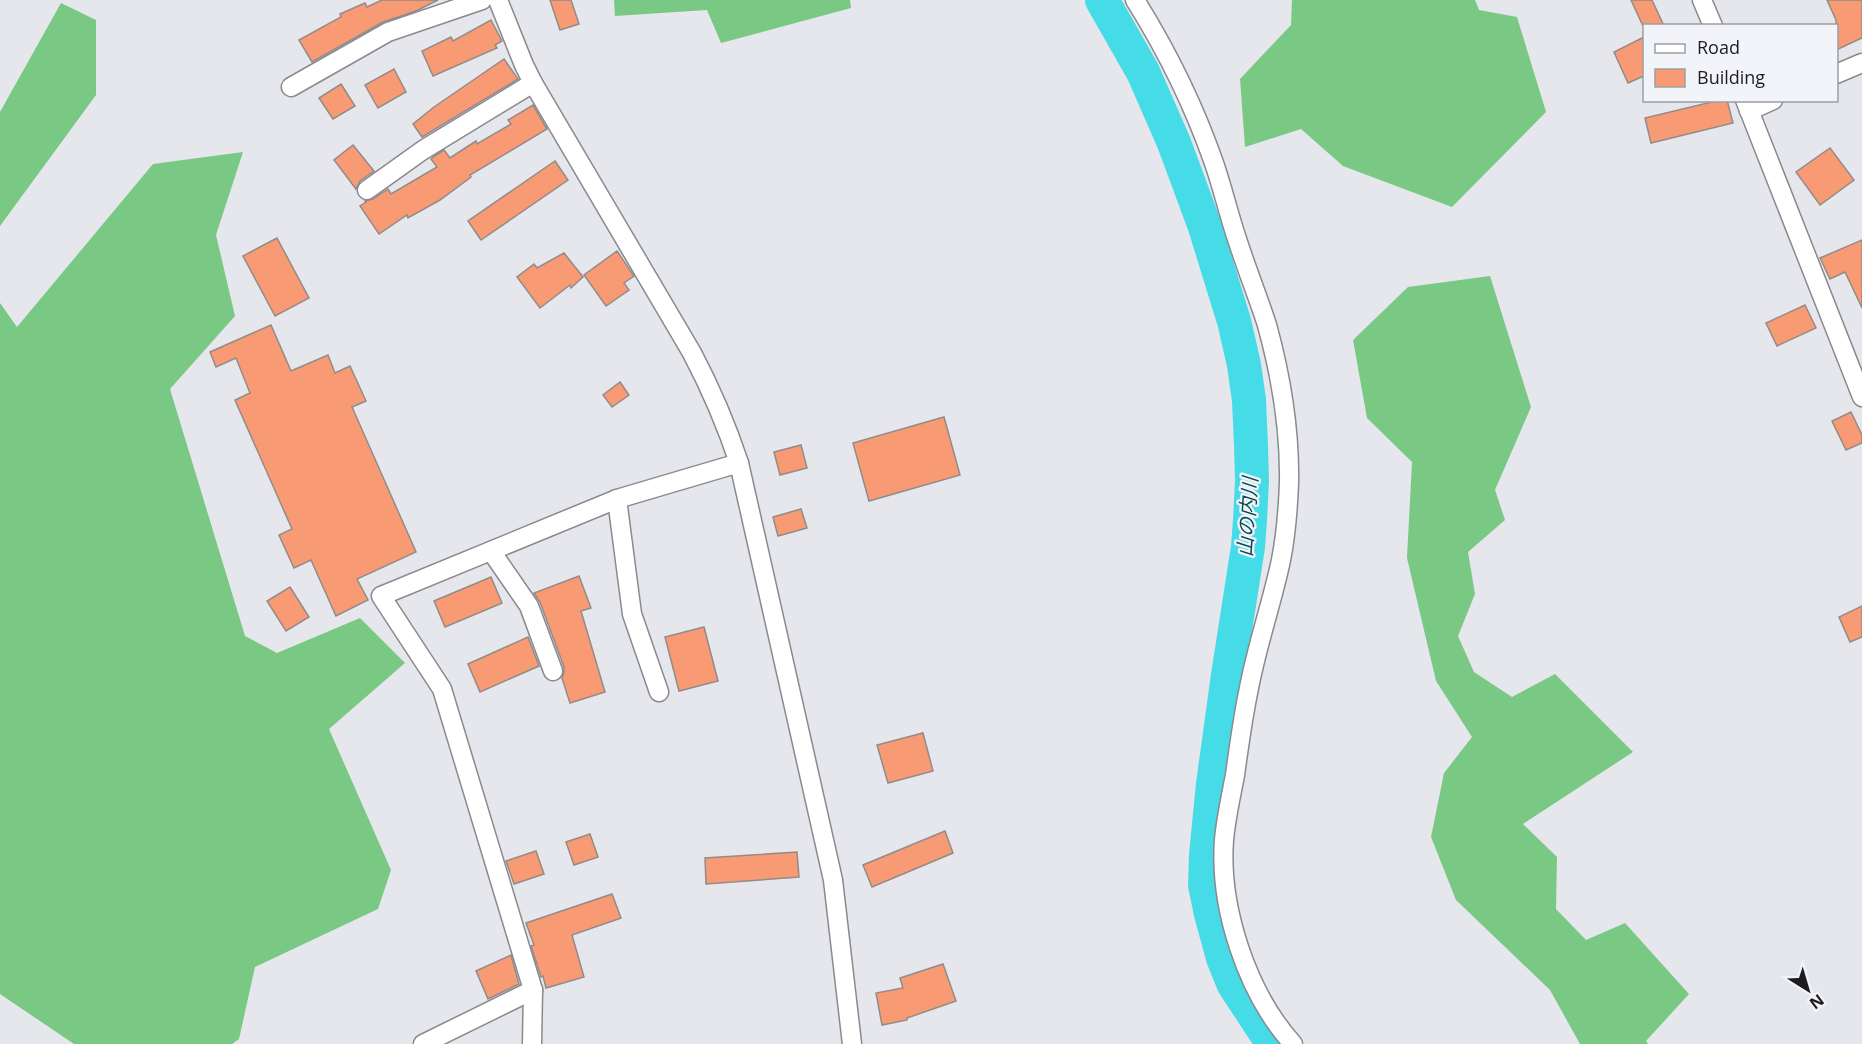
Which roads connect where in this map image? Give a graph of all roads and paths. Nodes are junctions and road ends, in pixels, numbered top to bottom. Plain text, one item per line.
1 (482, 0) edge
2 (498, 0) edge
3 (1135, 0) edge
4 (1702, 0) edge
5 (1712, 24) edge
6 (1862, 63) edge
7 (1838, 73) edge
8 (533, 83) junction
9 (291, 87) dead end
10 (1764, 102) edge
11 (1747, 106) edge
12 (366, 190) dead end
13 (1862, 397) edge
14 (739, 463) junction
15 (616, 499) junction
16 (491, 551) junction
17 (554, 671) dead end
18 (659, 692) dead end
19 (532, 990) junction
20 (423, 1044) edge
21 (532, 1044) edge
22 (852, 1044) edge
23 (1293, 1044) edge

1 - 9 street
2 - 8 street
3 - 23 street
4 - 5 street
6 - 7 street
8 - 12 street
8 - 14 street
10 - 11 street
11 - 13 street
14 - 15 street
14 - 22 street
15 - 16 street
15 - 18 street
16 - 17 street
16 - 19 street
19 - 20 street
19 - 21 street

